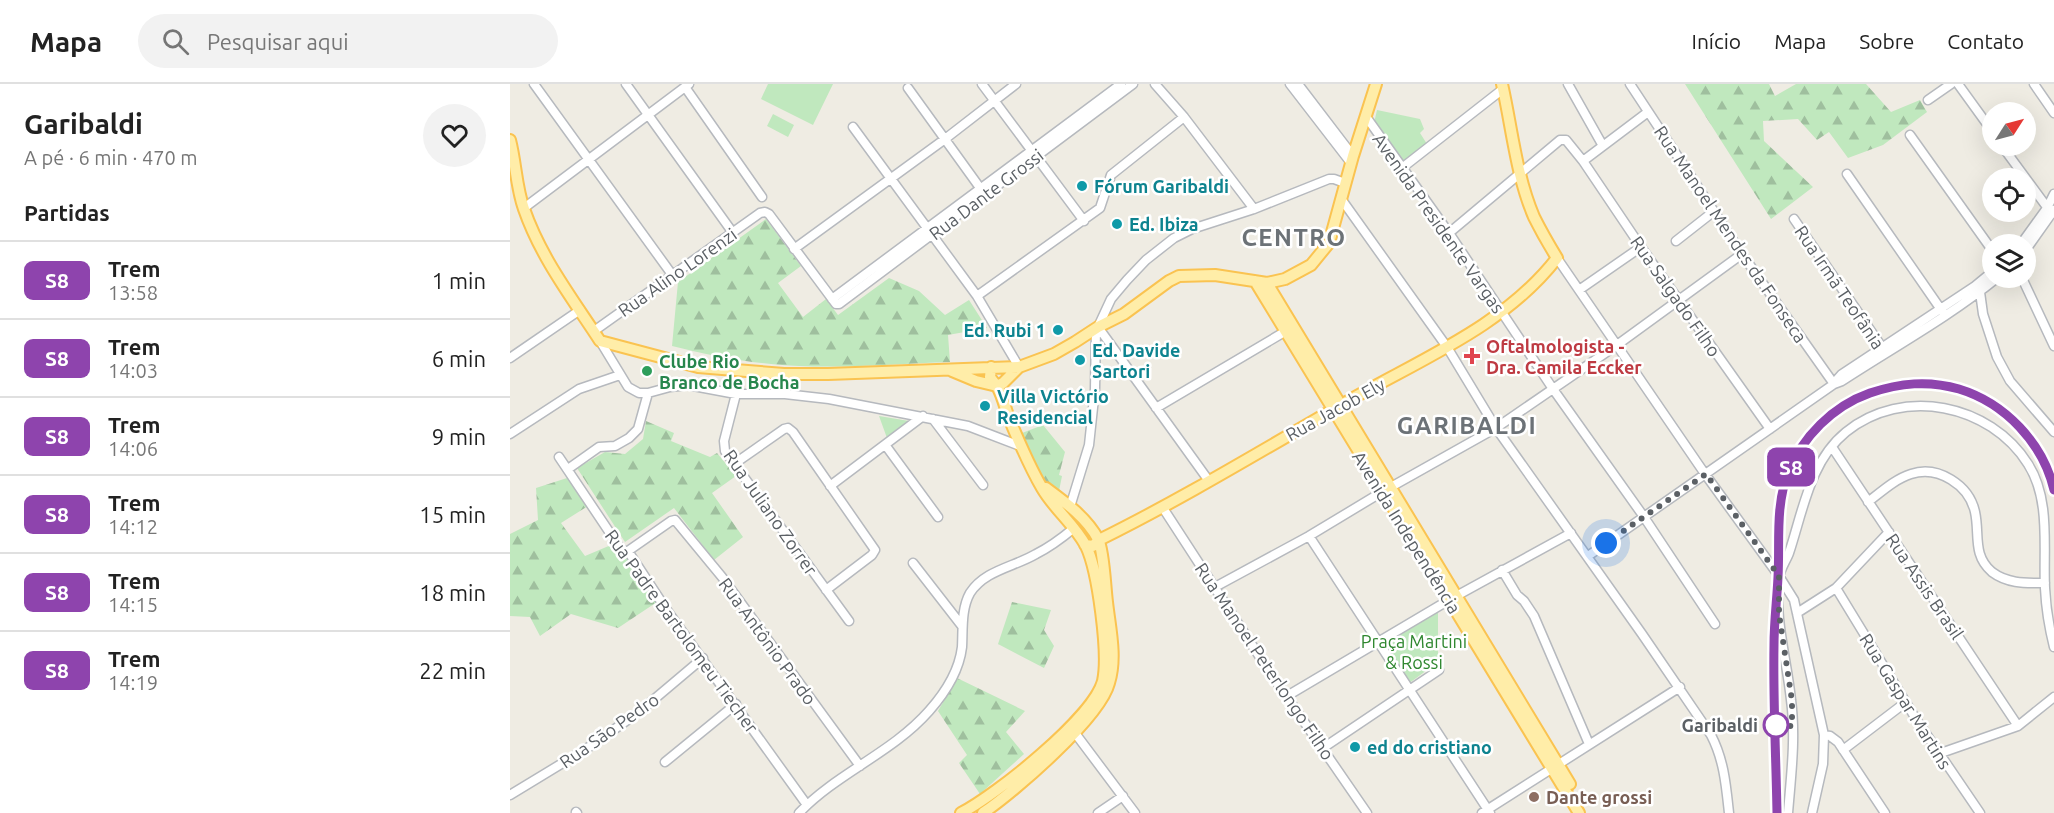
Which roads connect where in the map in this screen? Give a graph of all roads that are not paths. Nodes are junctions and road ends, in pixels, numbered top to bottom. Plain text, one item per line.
1 (534, 84) edge
2 (626, 84) edge
3 (982, 84) edge
4 (1016, 84) edge
5 (1121, 84) edge
6 (1133, 84) edge
7 (1155, 84) edge
8 (1290, 84) edge
9 (1298, 84) edge
10 (1376, 84) edge
11 (1569, 84) edge
12 (1630, 84) edge
13 (1951, 84) edge
14 (1959, 84) edge
15 (2034, 84) edge
16 (687, 86) edge
17 (1503, 86) edge
18 (908, 88) dead end
19 (994, 100) junction
20 (1928, 100) dead end
21 (1648, 112) junction
22 (2054, 113) edge
23 (648, 115) junction
24 (1184, 117) junction
25 (1982, 117) edge
26 (1366, 118) junction
27 (853, 127) dead end
28 (1066, 130) junction
29 (1910, 135) dead end
30 (945, 139) junction
31 (510, 140) edge
32 (1603, 146) junction
33 (1034, 154) junction
34 (2010, 156) edge
35 (589, 159) junction
36 (1352, 160) junction
37 (1584, 161) junction
38 (1402, 168) junction
39 (1520, 173) junction
40 (1847, 174) dead end
41 (891, 178) junction
42 (1346, 183) junction
43 (983, 192) junction
44 (2054, 194) edge
45 (762, 197) dead end
46 (1342, 200) junction
47 (524, 208) junction
48 (1254, 209) junction
49 (2051, 211) edge
50 (1713, 212) junction
51 (1794, 219) dead end
52 (1084, 221) junction
53 (733, 232) junction
54 (930, 232) junction
55 (1449, 233) junction
56 (2030, 234) edge
57 (2036, 234) edge
58 (1982, 236) edge
59 (1676, 241) dead end
60 (1641, 247) junction
61 (794, 249) junction
62 (1742, 254) junction
63 (1557, 258) junction
64 (673, 276) junction
65 (1255, 281) junction
66 (1267, 283) junction
67 (1982, 283) edge
68 (1982, 286) edge
69 (2027, 288) edge
70 (1977, 289) junction
71 (1579, 290) junction
72 (977, 296) junction
73 (1679, 300) junction
74 (580, 310) junction
75 (1943, 312) junction
76 (1501, 313) junction
77 (1097, 328) junction
78 (1286, 331) junction
79 (597, 336) junction
80 (1617, 345) junction
81 (2054, 346) edge
82 (1447, 347) junction
83 (1884, 351) junction
84 (510, 358) edge
85 (994, 367) junction
86 (1019, 367) junction
87 (947, 370) junction
88 (620, 375) junction
89 (1838, 381) junction
90 (997, 386) junction
91 (1553, 388) junction
92 (648, 393) junction
93 (736, 394) junction
94 (1156, 408) junction
95 (1336, 408) junction
96 (928, 418) junction
97 (1496, 428) junction
98 (1770, 429) junction
99 (2054, 432) edge
100 (510, 434) edge
101 (886, 446) junction
102 (1020, 446) junction
103 (1832, 447) junction
104 (559, 456) dead end
105 (734, 464) junction
106 (568, 469) junction
107 (1706, 474) junction
108 (1209, 481) junction
109 (1038, 482) junction
110 (982, 484) dead end
111 (830, 486) junction
112 (1386, 489) junction
113 (1868, 502) junction
114 (1070, 507) junction
115 (1163, 508) junction
116 (938, 517) dead end
117 (1644, 517) junction
118 (1087, 524) junction
119 (1074, 528) junction
120 (1571, 532) junction
121 (1889, 532) junction
122 (1309, 536) junction
123 (1099, 540) junction
124 (1085, 545) junction
125 (628, 551) junction
126 (1588, 556) junction
127 (913, 563) dead end
128 (1502, 570) junction
129 (1779, 576) junction
130 (2045, 583) junction
131 (1215, 587) junction
132 (1836, 588) junction
133 (826, 590) junction
134 (1453, 598) junction
135 (1797, 613) junction
136 (849, 621) dead end
137 (1715, 624) dead end
138 (962, 626) junction
139 (1377, 642) junction
140 (2054, 646) edge
141 (703, 658) junction
142 (1439, 670) dead end
143 (1680, 687) junction
144 (1409, 691) junction
145 (1287, 696) junction
146 (2054, 697) edge
147 (1906, 702) junction
148 (735, 704) junction
149 (2018, 726) junction
150 (1072, 729) junction
151 (1824, 735) junction
152 (1589, 744) junction
153 (1323, 748) junction
154 (1843, 750) junction
155 (1938, 754) junction
156 (665, 762) dead end
157 (860, 766) junction
158 (1555, 766) junction
159 (510, 795) edge
160 (1123, 796) junction
161 (807, 805) junction
162 (1487, 812) edge
163 (799, 813) edge
164 (961, 813) edge
165 (983, 813) edge
166 (1098, 813) edge
167 (1135, 813) edge
168 (1367, 813) edge
169 (1579, 813) edge
170 (1587, 813) edge
171 (1729, 813) edge
172 (1788, 813) edge
173 (1812, 813) edge
174 (1885, 813) edge
175 (1980, 813) edge

1 - 35 street
2 - 23 street
3 - 19 street
4 - 19 street
5 - 28 street, Rua Dante Grossi
6 - 28 street, Rua Dante Grossi
7 - 24 street
8 - 36 street
9 - 36 street
10 - 26 main road
11 - 32 street
12 - 21 street, Rua Manoel Mendes da Fonseca
13 - 20 street
14 - 25 street
15 - 22 street
16 - 23 street
16 - 45 street
17 - 38 street
17 - 39 main road
18 - 30 street
19 - 30 street
19 - 33 street
21 - 32 street
21 - 50 street, Rua Manoel Mendes da Fonseca
23 - 35 street
23 - 53 street
24 - 48 street
24 - 52 street
26 - 36 main road
26 - 38 street, Avenida Presidente Vargas
27 - 41 street
28 - 33 street, Rua Dante Grossi
29 - 58 street
30 - 41 street
30 - 43 street
31 - 47 main road
32 - 37 street
33 - 43 street, Rua Dante Grossi
33 - 52 street
34 - 49 street
35 - 47 street
35 - 64 street
36 - 42 main road
37 - 39 street, Rua Salgado Filho
37 - 60 street, Rua Salgado Filho
38 - 55 street, Avenida Presidente Vargas
39 - 55 street
39 - 63 main road
40 - 75 street
41 - 54 street
41 - 61 street
42 - 46 main road
42 - 48 street
43 - 54 street, Rua Dante Grossi
44 - 49 street
46 - 66 main road
46 - 82 street
47 - 74 main road
48 - 77 street
49 - 56 street
49 - 57 street
50 - 59 street
50 - 62 street, Rua Manoel Mendes da Fonseca
51 - 83 street, Rua Irmã Teofânia
52 - 72 street
53 - 61 street, Rua Alino Lorenzi
53 - 64 street, Rua Alino Lorenzi
54 - 61 street, Rua Dante Grossi
54 - 72 street
55 - 76 street, Avenida Presidente Vargas
60 - 71 street
60 - 73 street, Rua Salgado Filho
62 - 73 street
62 - 89 street, Rua Manoel Mendes da Fonseca
63 - 71 street
63 - 76 main road, Rua Jacob Ely
64 - 79 street, Rua Alino Lorenzi
65 - 66 main road
65 - 77 main road
65 - 78 main road, Avenida Independência
66 - 95 main road, Avenida Independência
67 - 70 street
68 - 70 street
69 - 81 street
70 - 75 street
70 - 99 street
71 - 80 street
72 - 86 street
73 - 80 street
73 - 98 street, Rua Salgado Filho
74 - 79 main road
74 - 84 street
75 - 83 street
76 - 82 main road, Rua Jacob Ely
76 - 91 street, Avenida Presidente Vargas
77 - 86 main road
77 - 94 street
77 - 114 street
78 - 94 street
78 - 95 main road, Avenida Independência
79 - 87 main road
79 - 88 street
80 - 91 street
80 - 107 street
82 - 95 main road, Rua Jacob Ely
82 - 97 street
83 - 89 street
85 - 86 main road
85 - 87 main road
85 - 90 main road
86 - 90 main road
87 - 90 main road
88 - 92 street
88 - 100 street
89 - 98 street
90 - 102 main road
91 - 97 street
91 - 117 street, Avenida Presidente Vargas
92 - 93 street
92 - 106 street
93 - 96 street
93 - 105 street, Rua Juliano Zorrer
94 - 108 street
95 - 108 main road, Rua Jacob Ely
95 - 112 main road, Avenida Independência
96 - 101 street
96 - 102 street
96 - 110 street
97 - 112 street
97 - 120 street
98 - 107 street
101 - 111 street
101 - 116 street
102 - 109 main road
103 - 113 street, Rua Assis Brasil
103 - 129 street
103 - 130 street
104 - 106 street, Rua Padre Bartolomeu Tiecher
105 - 111 street
105 - 133 street, Rua Juliano Zorrer
106 - 125 street, Rua Padre Bartolomeu Tiecher
107 - 117 street
107 - 129 street
108 - 115 main road, Rua Jacob Ely
109 - 114 main road
109 - 119 main road
111 - 133 street
112 - 122 street
112 - 134 main road, Avenida Independência
113 - 121 street, Rua Assis Brasil
113 - 130 street
114 - 118 main road
115 - 123 main road, Rua Jacob Ely
115 - 131 street, Rua Manoel Peterlongo Filho
117 - 126 street
117 - 137 street, Avenida Presidente Vargas
118 - 119 main road
118 - 123 main road
119 - 124 main road
119 - 138 street
120 - 126 street
120 - 128 street
121 - 132 street
121 - 149 street, Rua Assis Brasil
122 - 131 street
122 - 139 street
123 - 124 main road, Rua Jacob Ely
123 - 150 main road
124 - 150 main road
125 - 141 street, Rua Padre Bartolomeu Tiecher
125 - 157 street, Rua Antônio Prado
126 - 143 street
127 - 138 street
128 - 134 street
128 - 152 street
129 - 135 street
129 - 172 street
130 - 140 street
131 - 145 street, Rua Manoel Peterlongo Filho
132 - 135 street
132 - 147 street, Rua Gaspar Martins
133 - 136 street, Rua Juliano Zorrer
134 - 139 street
134 - 158 main road, Avenida Independência
135 - 151 street
138 - 157 street
139 - 144 street
139 - 145 street
141 - 148 street, Rua Padre Bartolomeu Tiecher
141 - 159 street, Rua São Pedro
142 - 144 street
143 - 152 street
143 - 171 street
144 - 153 street
144 - 162 street
145 - 153 street, Rua Manoel Peterlongo Filho
146 - 149 street
147 - 154 street
147 - 155 street, Rua Gaspar Martins
148 - 156 street
148 - 161 street, Rua Padre Bartolomeu Tiecher
149 - 155 street
150 - 160 street
150 - 164 main road
150 - 165 main road
151 - 154 street
151 - 173 street
152 - 158 street
153 - 168 street, Rua Manoel Peterlongo Filho
154 - 174 street
155 - 175 street, Rua Gaspar Martins
157 - 161 street
158 - 162 street
158 - 169 main road, Avenida Independência
158 - 170 main road, Avenida Independência
160 - 166 street
160 - 167 street
161 - 163 street

